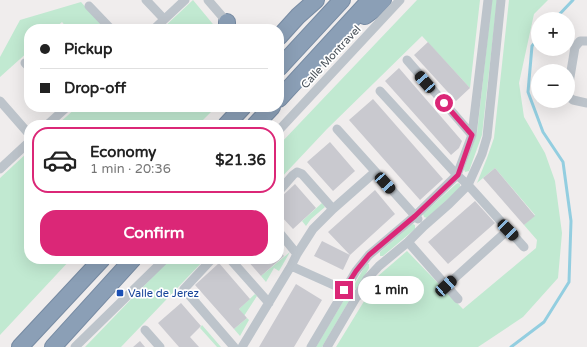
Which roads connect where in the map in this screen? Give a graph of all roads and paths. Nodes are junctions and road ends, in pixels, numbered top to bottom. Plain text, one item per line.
1 (146, 0) edge
2 (185, 0) edge
3 (208, 0) edge
4 (316, 0) edge
5 (342, 0) edge
6 (370, 0) edge
7 (384, 0) edge
8 (400, 0) edge
9 (488, 0) edge
10 (501, 0) edge
11 (89, 6) dead end
12 (164, 19) junction
13 (106, 24) edge
14 (159, 24) edge
15 (226, 24) edge
16 (346, 26) junction
17 (284, 31) edge
18 (587, 41) edge
19 (407, 60) dead end
20 (284, 63) edge
21 (380, 91) dead end
22 (284, 94) edge
23 (0, 101) edge
24 (587, 102) edge
25 (61, 112) edge
26 (238, 112) edge
27 (267, 112) edge
28 (52, 120) edge
29 (231, 120) edge
30 (260, 120) edge
31 (284, 125) edge
32 (24, 128) edge
33 (337, 129) dead end
34 (472, 135) junction
35 (24, 147) edge
36 (0, 169) edge
37 (375, 172) junction
38 (458, 175) junction
39 (284, 185) edge
40 (468, 185) junction
41 (333, 209) junction
42 (415, 216) junction
43 (424, 226) junction
44 (508, 230) junction
45 (284, 238) edge
46 (408, 242) junction
47 (524, 247) dead end
48 (297, 254) junction
49 (369, 255) junction
50 (97, 264) edge
51 (128, 264) edge
52 (160, 264) edge
53 (207, 264) edge
54 (234, 264) edge
55 (291, 266) junction
56 (378, 266) junction
57 (446, 286) junction
58 (344, 290) junction
59 (358, 296) junction
60 (458, 299) dead end
61 (269, 303) junction
62 (145, 330) dead end
63 (20, 347) edge
64 (53, 347) edge
65 (75, 347) edge
66 (160, 347) edge
67 (234, 347) edge
68 (242, 347) edge
69 (311, 347) edge
70 (328, 347) edge

1 - 12 street
2 - 12 street
3 - 15 street
4 - 17 highway
5 - 20 highway
6 - 16 highway
7 - 16 highway
8 - 31 street, Calle Montravel
9 - 34 street
10 - 40 street
11 - 13 street
12 - 14 street
16 - 22 highway
18 - 24 street
19 - 34 street
21 - 38 street
23 - 32 street
25 - 28 street
26 - 29 highway
27 - 30 highway
33 - 37 street
34 - 38 street
35 - 36 street
37 - 41 street
37 - 42 street
38 - 40 street
38 - 42 street
39 - 41 street
40 - 43 street
40 - 44 street
41 - 48 street
42 - 43 street
42 - 49 street
43 - 46 street
44 - 47 street
44 - 57 street
45 - 48 street
46 - 56 street
46 - 57 street
48 - 55 street
49 - 56 street
49 - 58 street
50 - 63 highway
51 - 64 highway
52 - 65 street
53 - 67 street
54 - 61 street
55 - 58 street
55 - 61 street
56 - 59 street
57 - 60 street
58 - 59 street
58 - 69 street
59 - 70 street
61 - 68 street
62 - 66 street

